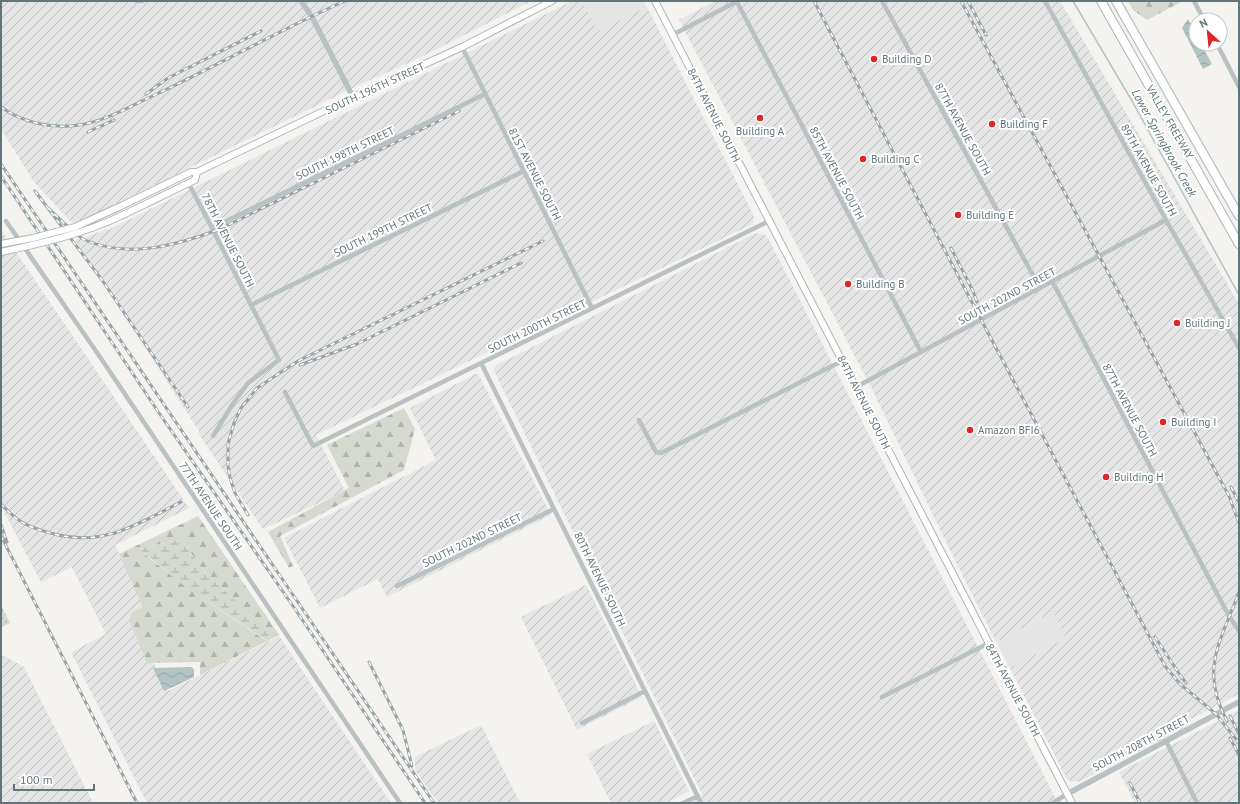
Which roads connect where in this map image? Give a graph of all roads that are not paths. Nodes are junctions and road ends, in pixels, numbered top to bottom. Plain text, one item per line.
1 (137, 1) edge
2 (142, 1) edge
3 (301, 1) edge
4 (552, 1) edge
5 (655, 1) edge
6 (737, 1) edge
7 (882, 1) edge
8 (1045, 1) edge
9 (1102, 1) edge
10 (1116, 1) edge
11 (1194, 1) edge
12 (1200, 12) edge
13 (672, 35) junction
14 (462, 47) junction
15 (1221, 52) edge
16 (1239, 87) edge
17 (485, 94) junction
18 (353, 98) junction
19 (524, 171) junction
20 (197, 172) junction
21 (189, 184) junction
22 (1239, 216) edge
23 (6, 220) dead end
24 (1166, 220) junction
25 (769, 221) junction
26 (212, 228) junction
27 (1, 244) edge
28 (1239, 244) edge
29 (1, 252) edge
30 (1052, 281) junction
31 (1040, 288) junction
32 (251, 305) junction
33 (592, 308) junction
34 (1239, 348) edge
35 (921, 352) junction
36 (842, 361) junction
37 (481, 363) junction
38 (856, 387) junction
39 (285, 392) dead end
40 (639, 420) dead end
41 (214, 436) dead end
42 (554, 509) junction
43 (397, 586) dead end
44 (1239, 631) edge
45 (989, 644) junction
46 (645, 691) junction
47 (882, 697) dead end
48 (1239, 702) edge
49 (582, 723) dead end
50 (1166, 741) junction
51 (1067, 794) junction
52 (698, 796) junction
53 (400, 803) edge
54 (683, 803) edge
55 (701, 803) edge
56 (1053, 803) edge
57 (1072, 803) edge
58 (1197, 803) edge

1 - 2 street
3 - 18 street
4 - 14 main road, SOUTH 196TH STREET
5 - 13 main road, 84TH AVENUE SOUTH
6 - 13 street
6 - 35 street, 85TH AVENUE SOUTH
7 - 31 street, 87TH AVENUE SOUTH
8 - 24 street, 89TH AVENUE SOUTH
9 - 28 highway, VALLEY FREEWAY
10 - 22 highway, VALLEY FREEWAY
11 - 12 street
13 - 25 main road, 84TH AVENUE SOUTH
14 - 17 street, 81ST AVENUE SOUTH
14 - 18 main road, SOUTH 196TH STREET
15 - 16 street
17 - 19 street, 81ST AVENUE SOUTH
17 - 26 street, SOUTH 198TH STREET
18 - 20 main road, SOUTH 196TH STREET
19 - 32 street, SOUTH 199TH STREET
19 - 33 street, 81ST AVENUE SOUTH
20 - 21 main road
20 - 27 main road, SOUTH 196TH STREET, bridge
21 - 26 street, 78TH AVENUE SOUTH
21 - 29 main road, bridge
23 - 53 street, 77TH AVENUE SOUTH
24 - 30 street, SOUTH 202ND STREET
24 - 34 street, 89TH AVENUE SOUTH
25 - 33 street, SOUTH 200TH STREET
25 - 36 main road, 84TH AVENUE SOUTH
26 - 32 street, 78TH AVENUE SOUTH
30 - 31 street, SOUTH 202ND STREET
30 - 44 street, 87TH AVENUE SOUTH
31 - 35 street, SOUTH 202ND STREET
32 - 41 street, 78TH AVENUE SOUTH
33 - 37 street, SOUTH 200TH STREET
35 - 38 street, SOUTH 202ND STREET
36 - 38 main road, 84TH AVENUE SOUTH
36 - 40 street
37 - 39 street, SOUTH 200TH STREET
37 - 42 street, 80TH AVENUE SOUTH
38 - 45 main road, 84TH AVENUE SOUTH
42 - 43 street, SOUTH 202ND STREET
42 - 46 street, 80TH AVENUE SOUTH
45 - 47 street
45 - 51 main road, 84TH AVENUE SOUTH
46 - 49 street
46 - 52 street, 80TH AVENUE SOUTH
48 - 50 street, SOUTH 208TH STREET
50 - 51 street, SOUTH 208TH STREET
50 - 58 street
51 - 56 street, SOUTH 208TH STREET
51 - 57 main road, 84TH AVENUE SOUTH
52 - 54 street
52 - 55 street, 80TH AVENUE SOUTH

